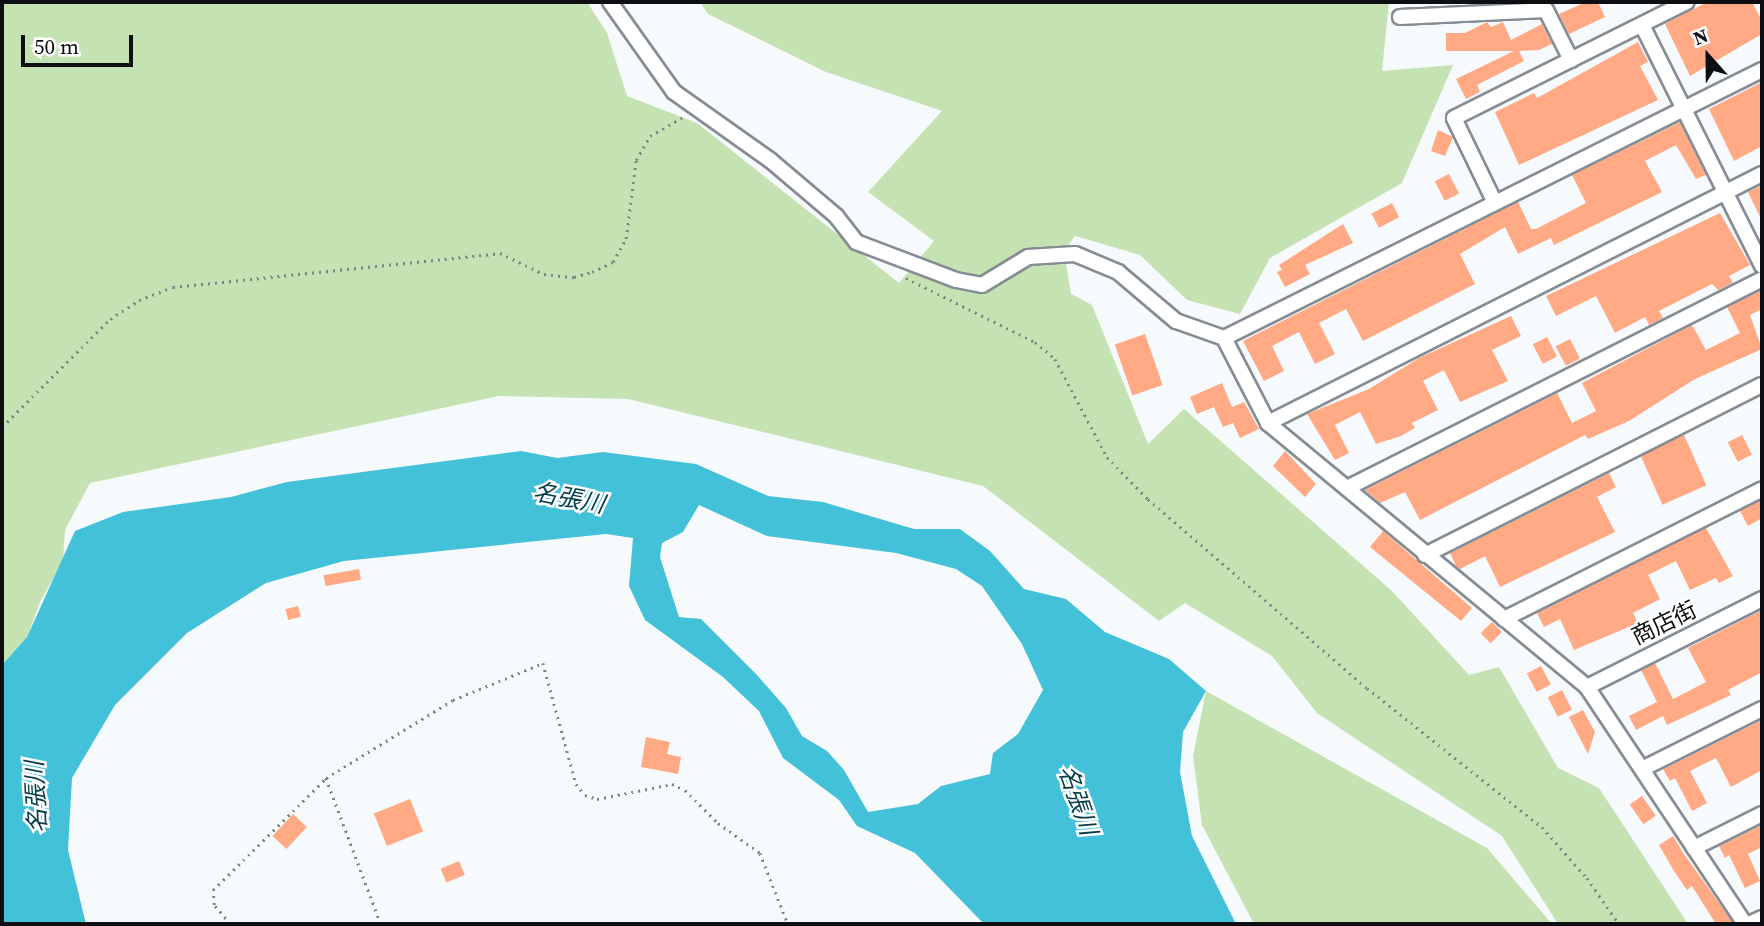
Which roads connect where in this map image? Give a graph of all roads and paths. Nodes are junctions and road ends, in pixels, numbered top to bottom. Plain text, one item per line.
1 (610, 2) edge
2 (1687, 2) edge
3 (1400, 17) dead end
4 (1642, 24) junction
5 (1571, 60) junction
6 (1762, 69) edge
7 (1684, 109) junction
8 (695, 110) junction
9 (1762, 174) edge
10 (1726, 192) junction
11 (1495, 203) junction
12 (1762, 265) edge
13 (897, 274) dead end
14 (1762, 279) edge
15 (1224, 338) junction
16 (1762, 384) edge
17 (1268, 423) junction
18 (2, 427) edge
19 (1347, 488) junction
20 (1762, 489) edge
21 (1424, 555) junction
22 (1762, 599) edge
23 (1504, 619) junction
24 (1587, 687) junction
25 (1762, 709) edge
26 (1642, 769) junction
27 (326, 778) junction
28 (1762, 814) edge
29 (1694, 848) junction
30 (1762, 918) edge
31 (230, 924) edge
32 (381, 924) edge
33 (788, 924) edge
34 (1619, 924) edge
35 (1747, 924) edge

1 - 8 street
2 - 4 street
3 - 5 street
4 - 5 street
4 - 7 street
5 - 11 street
6 - 7 street
7 - 10 street
7 - 11 street
8 - 15 street
8 - 18 path
9 - 10 street
10 - 12 street
10 - 17 street
11 - 15 street
13 - 34 path
14 - 19 street
15 - 17 street
16 - 21 street
17 - 19 street
19 - 21 street
20 - 23 street
21 - 23 street
22 - 24 street, 商店街
23 - 24 street
24 - 26 street
25 - 26 street
26 - 29 street
27 - 31 path
27 - 32 path
27 - 33 path
28 - 29 street
29 - 35 street
30 - 35 street

